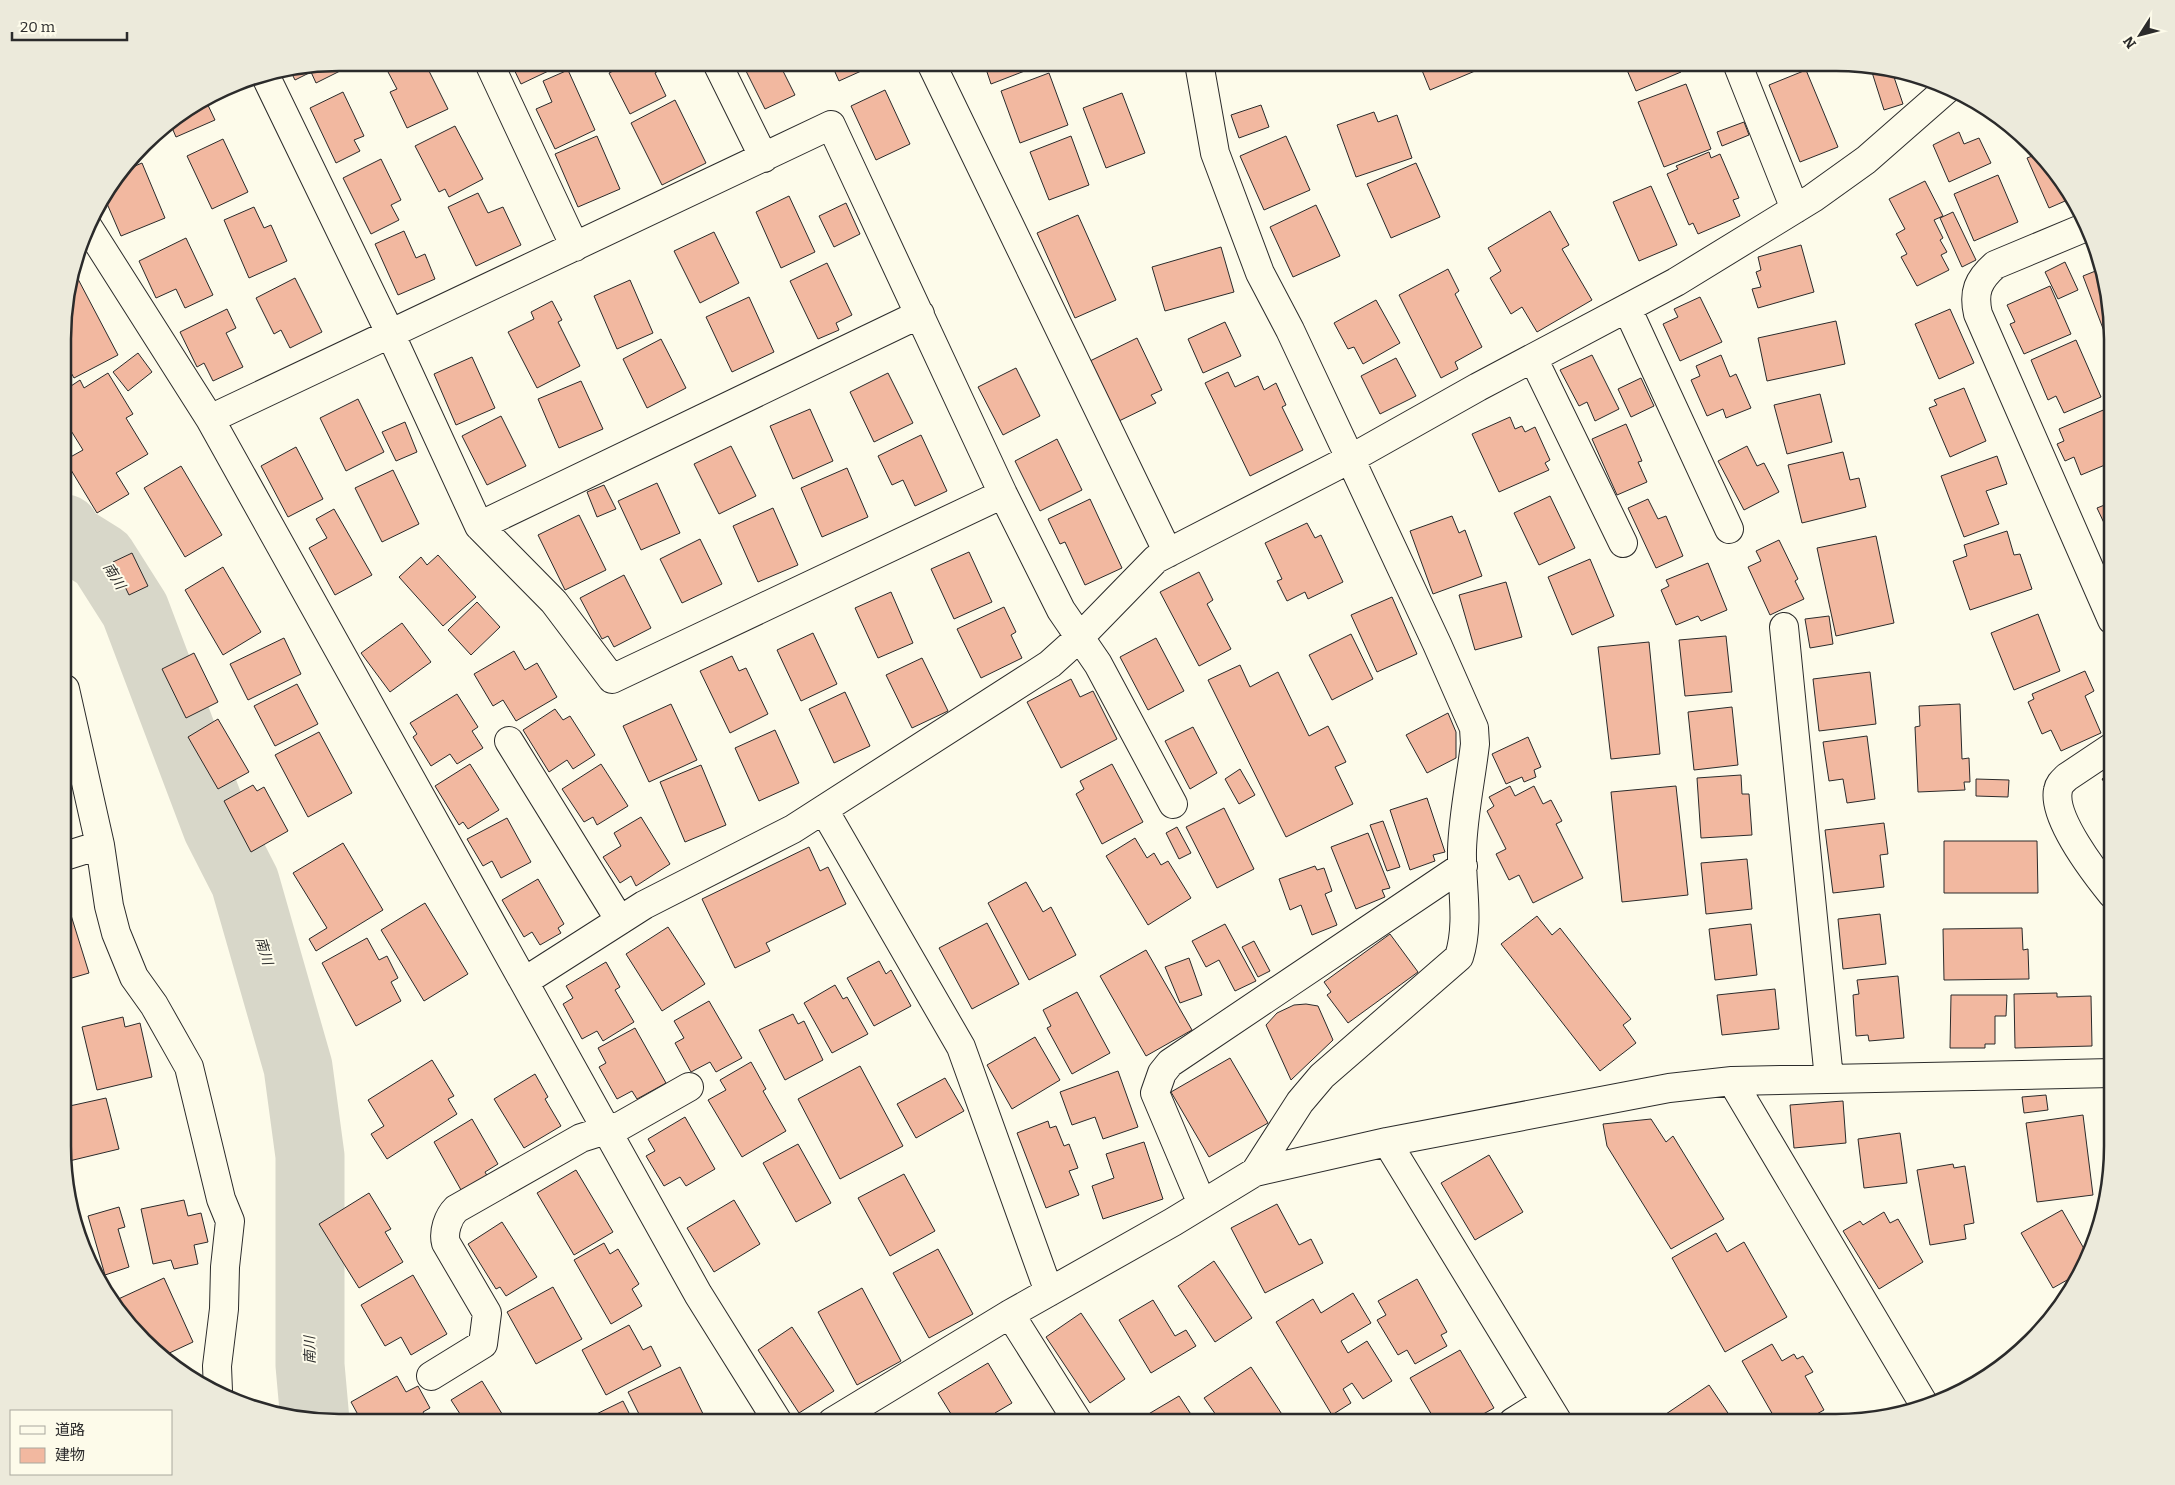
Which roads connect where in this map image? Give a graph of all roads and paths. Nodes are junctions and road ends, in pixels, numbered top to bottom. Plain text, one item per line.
1 (493, 71) edge
2 (721, 71) edge
3 (935, 71) edge
4 (1200, 71) edge
5 (1740, 71) edge
6 (268, 81) edge
7 (1942, 94) edge
8 (764, 158) junction
9 (1795, 209) junction
10 (2080, 230) edge
11 (93, 235) edge
12 (575, 247) junction
13 (1627, 308) junction
14 (920, 314) junction
15 (391, 335) junction
16 (1533, 358) junction
17 (210, 420) junction
18 (1350, 459) junction
19 (1003, 494) junction
20 (479, 526) junction
21 (1729, 529) dead end
22 (1623, 543) dead end
23 (1168, 553) junction
24 (2104, 602) edge
25 (1784, 627) dead end
26 (1080, 637) junction
27 (71, 716) edge
28 (509, 741) dead end
29 (2104, 753) edge
30 (1173, 804) dead end
31 (824, 810) junction
32 (100, 845) junction
33 (71, 854) edge
34 (1463, 866) junction
35 (2104, 883) edge
36 (619, 919) junction
37 (525, 981) junction
38 (2104, 1073) edge
39 (1829, 1079) junction
40 (1732, 1081) junction
41 (689, 1087) dead end
42 (608, 1131) junction
43 (1387, 1142) junction
44 (1254, 1172) junction
45 (1202, 1204) junction
46 (1049, 1292) junction
47 (1010, 1314) junction
48 (431, 1376) dead end
49 (218, 1384) edge
50 (1922, 1400) edge
51 (1552, 1412) edge
52 (773, 1414) edge
53 (845, 1414) edge
54 (1073, 1414) edge

1 - 12 street
2 - 8 street
3 - 23 street
4 - 18 street
5 - 9 street
6 - 15 street
7 - 9 street
8 - 12 street
8 - 14 street
9 - 13 street
10 - 24 street
11 - 17 street
12 - 15 street
13 - 16 street
13 - 21 street
14 - 19 street
14 - 20 street
15 - 17 street
15 - 20 street
16 - 18 street
16 - 22 street
17 - 37 street
18 - 23 street
18 - 34 street
19 - 20 street
19 - 26 street
23 - 26 street
25 - 39 street
26 - 30 street
26 - 31 street
27 - 32 street
28 - 36 street
29 - 35 street
31 - 36 street
31 - 46 street
32 - 33 street
32 - 49 street
34 - 44 street
34 - 45 street
36 - 37 street
37 - 42 street
38 - 39 street
39 - 40 street
40 - 43 street
40 - 50 street
41 - 42 street
42 - 48 street
42 - 52 street
43 - 44 street
43 - 51 street
44 - 45 street
45 - 46 street
46 - 47 street
47 - 53 street
47 - 54 street

